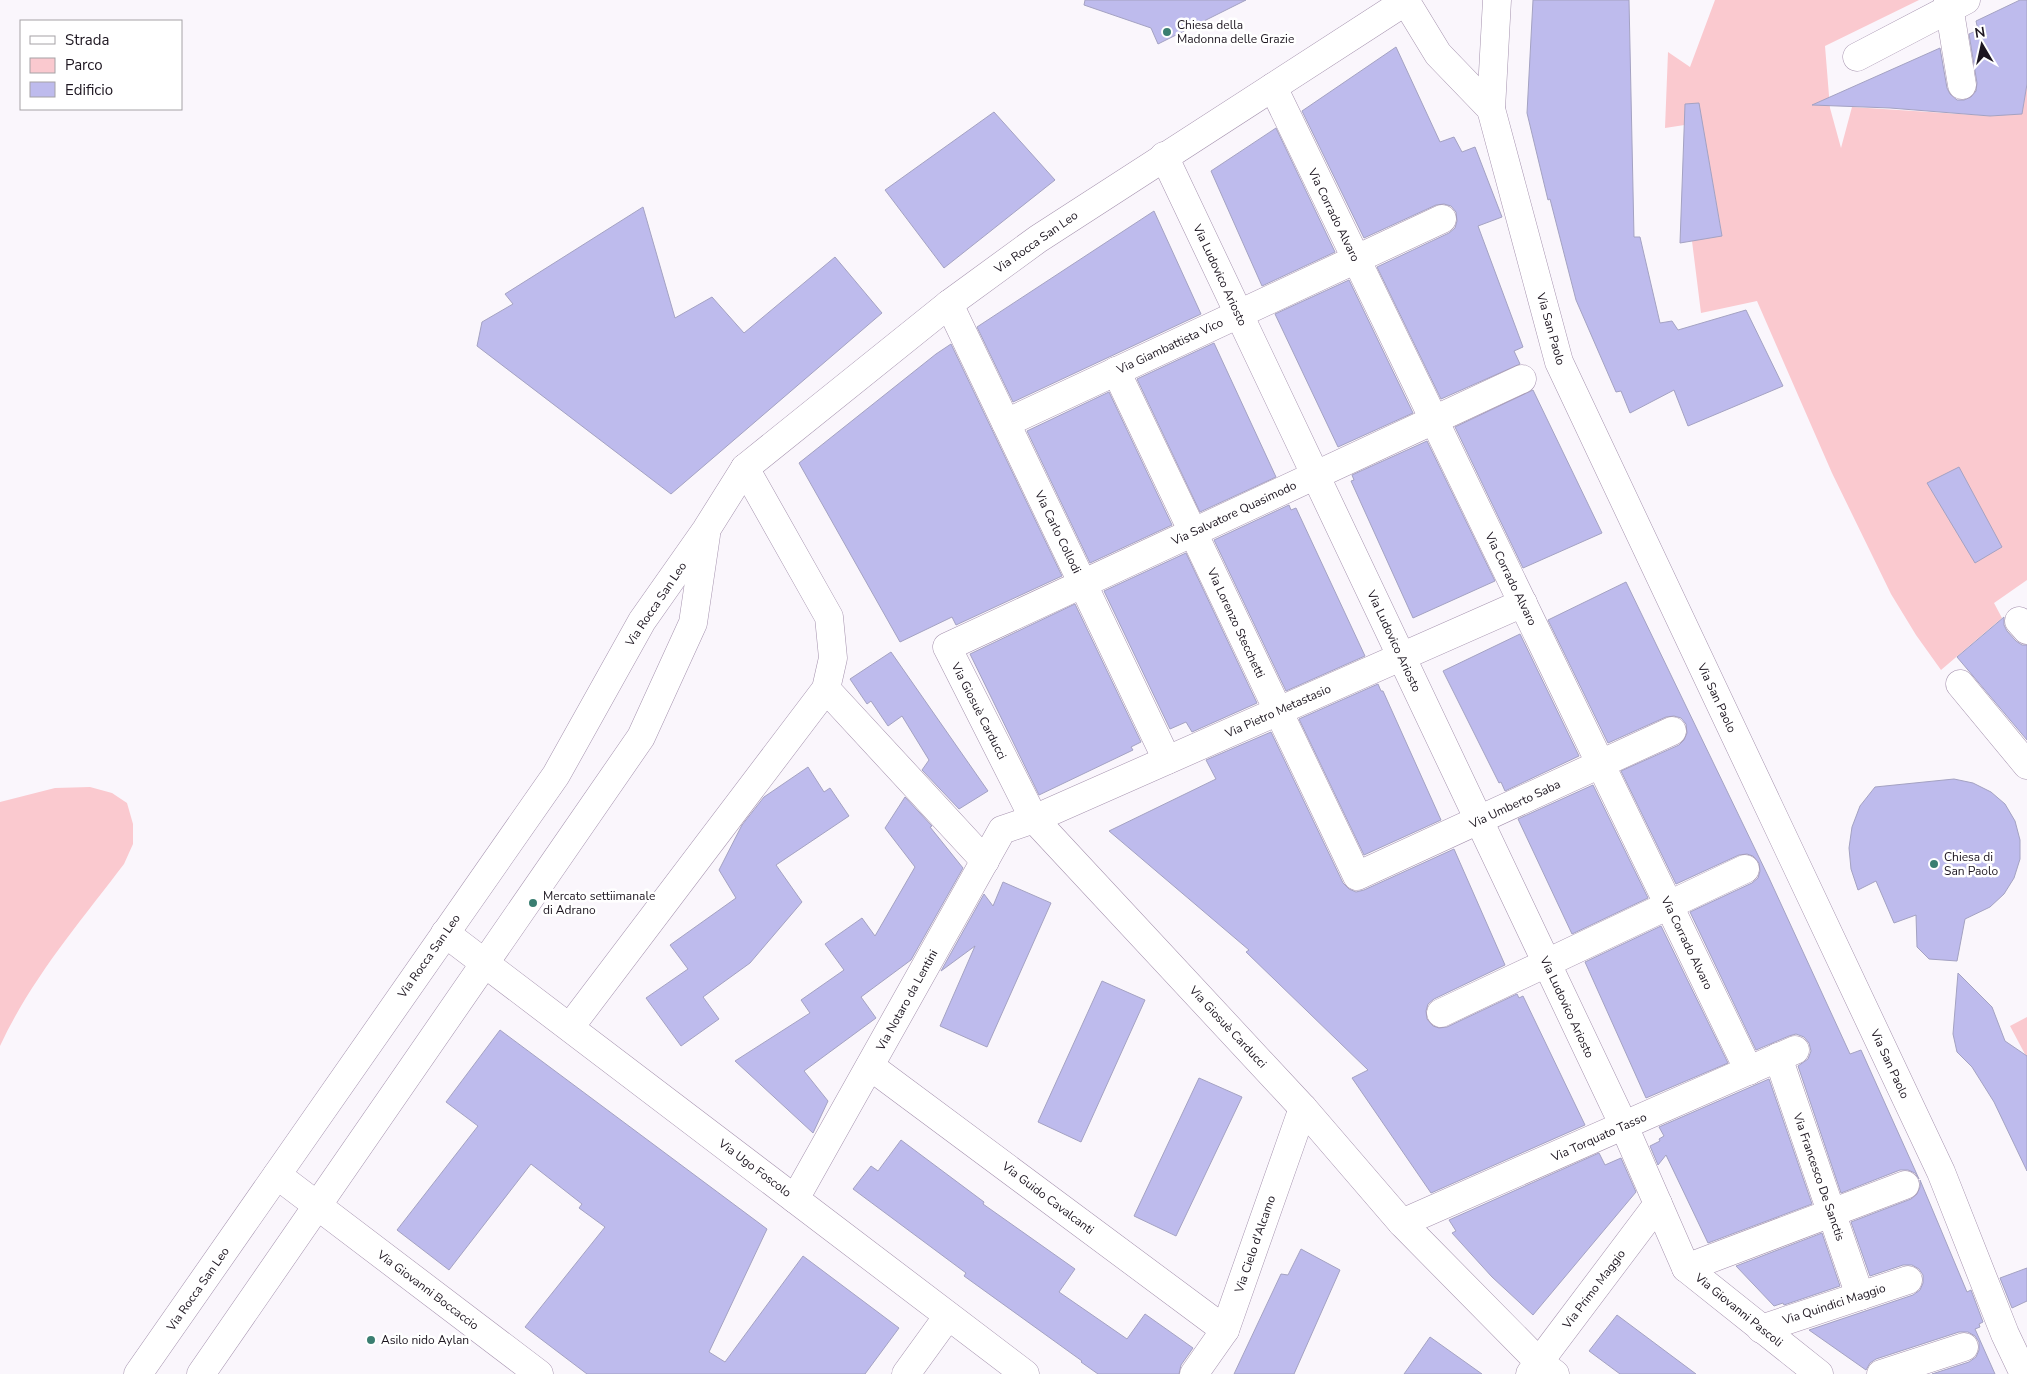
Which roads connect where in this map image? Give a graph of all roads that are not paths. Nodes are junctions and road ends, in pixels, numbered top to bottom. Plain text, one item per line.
1 (1498, 0) edge
2 (1405, 1) edge
3 (1955, 3) edge
4 (1857, 57) dead end
5 (1962, 85) dead end
6 (1272, 87) junction
7 (1491, 109) junction
8 (1164, 156) junction
9 (1442, 218) dead end
10 (1356, 259) junction
11 (949, 304) junction
12 (1238, 314) junction
13 (1116, 371) junction
14 (1522, 379) dead end
15 (1434, 420) junction
16 (1006, 423) junction
17 (745, 468) junction
18 (1315, 476) junction
19 (706, 530) junction
20 (1193, 533) junction
21 (1083, 584) junction
22 (1522, 603) junction
23 (947, 647) joint
24 (1401, 656) junction
25 (1960, 684) dead end
26 (826, 689) junction
27 (1278, 711) junction
28 (1672, 731) dead end
29 (1167, 760) junction
30 (1601, 764) junction
31 (2027, 765) edge
32 (1034, 819) junction
33 (1479, 820) junction
34 (985, 861) junction
35 (1745, 869) dead end
36 (1357, 876) joint
37 (1669, 905) junction
38 (445, 933) junction
39 (1546, 962) junction
40 (485, 963) junction
41 (1441, 1013) dead end
42 (570, 1027) junction
43 (1787, 1054) joint
44 (870, 1066) junction
45 (1749, 1071) junction
46 (1303, 1108) junction
47 (1624, 1126) junction
48 (276, 1176) junction
49 (1905, 1185) dead end
50 (795, 1199) junction
51 (1658, 1204) junction
52 (316, 1206) junction
53 (1832, 1213) junction
54 (1402, 1223) junction
55 (1686, 1268) junction
56 (1908, 1280) dead end
57 (1860, 1296) junction
58 (948, 1316) junction
59 (1761, 1329) junction
60 (1225, 1330) junction
61 (1964, 1347) dead end
62 (1541, 1370) edge
63 (138, 1374) edge
64 (201, 1374) edge
65 (539, 1374) edge
66 (906, 1374) edge
67 (1024, 1374) edge
68 (1194, 1374) edge
69 (1819, 1374) edge
70 (1881, 1374) edge
71 (2024, 1374) edge

1 - 7 street, Via San Paolo
2 - 6 street, Via Rocca San Leo
2 - 7 street
3 - 4 street
3 - 5 street
6 - 8 street, Via Rocca San Leo
6 - 10 street, Via Corrado Alvaro
7 - 71 street, Via San Paolo
8 - 11 street, Via Rocca San Leo
8 - 12 street, Via Ludovico Ariosto
9 - 10 street, Via Giambattista Vico
10 - 12 street, Via Giambattista Vico
10 - 15 street, Via Corrado Alvaro
11 - 16 street, Via Carlo Collodi
11 - 17 street, Via Rocca San Leo
12 - 13 street, Via Giambattista Vico
12 - 18 street, Via Ludovico Ariosto
13 - 16 street, Via Giambattista Vico
13 - 20 street, Via Lorenzo Stecchetti
14 - 15 street, Via Salvatore Quasimodo
15 - 18 street, Via Salvatore Quasimodo
15 - 22 street, Via Corrado Alvaro
16 - 21 street, Via Carlo Collodi
17 - 19 street, Via Rocca San Leo
17 - 26 street
18 - 20 street, Via Salvatore Quasimodo
18 - 24 street, Via Ludovico Ariosto
19 - 38 street, Via Rocca San Leo
19 - 40 street, Via Rocca San Leo
20 - 21 street, Via Salvatore Quasimodo
20 - 27 street, Via Lorenzo Stecchetti
21 - 23 street, Via Salvatore Quasimodo
21 - 29 street, Via Carlo Collodi
22 - 24 street, Via Pietro Metastasio
22 - 30 street, Via Corrado Alvaro
23 - 32 street, Via Giosuè Carducci
24 - 27 street, Via Pietro Metastasio
24 - 33 street, Via Ludovico Ariosto
25 - 31 street
26 - 34 street
26 - 42 street
27 - 29 street, Via Pietro Metastasio
27 - 36 street, Via Lorenzo Stecchetti
28 - 30 street, Via Umberto Saba
29 - 32 street, Via Pietro Metastasio
30 - 33 street, Via Umberto Saba
30 - 37 street, Via Corrado Alvaro
32 - 34 street, Via Notaro da Lentini
32 - 46 street, Via Giosuè Carducci
33 - 36 street, Via Umberto Saba
33 - 39 street, Via Ludovico Ariosto
34 - 44 street, Via Notaro da Lentini
35 - 37 street
37 - 39 street
37 - 45 street, Via Corrado Alvaro
38 - 40 street, Via Ugo Foscolo
38 - 48 street, Via Rocca San Leo
39 - 41 street
39 - 47 street, Via Ludovico Ariosto
40 - 42 street, Via Ugo Foscolo
40 - 52 street, Via Rocca San Leo
42 - 50 street, Via Ugo Foscolo
43 - 45 street, Via Torquato Tasso
43 - 53 street, Via Francesco De Sanctis
44 - 50 street, Via Notaro da Lentini
44 - 60 street, Via Guido Cavalcanti
45 - 47 street, Via Torquato Tasso
46 - 54 street, Via Giosuè Carducci
46 - 60 street, Via Cielo d'Alcamo
47 - 51 street, Via Giovanni Pascoli
47 - 54 street, Via Torquato Tasso
48 - 52 street, Via Giovanni Boccaccio
48 - 63 street, Via Rocca San Leo
49 - 53 street
50 - 58 street, Via Ugo Foscolo
51 - 55 street, Via Giovanni Pascoli
51 - 62 street, Via Primo Maggio
52 - 64 street, Via Rocca San Leo
52 - 65 street, Via Giovanni Boccaccio
53 - 55 street
53 - 57 street, Via Francesco De Sanctis
54 - 62 street, Via Giosuè Carducci
55 - 59 street, Via Giovanni Pascoli
56 - 57 street, Via Quindici Maggio
57 - 59 street, Via Quindici Maggio
58 - 66 street
58 - 67 street, Via Ugo Foscolo
59 - 69 street, Via Giovanni Pascoli
60 - 68 street, Via Cielo d'Alcamo
61 - 70 street

